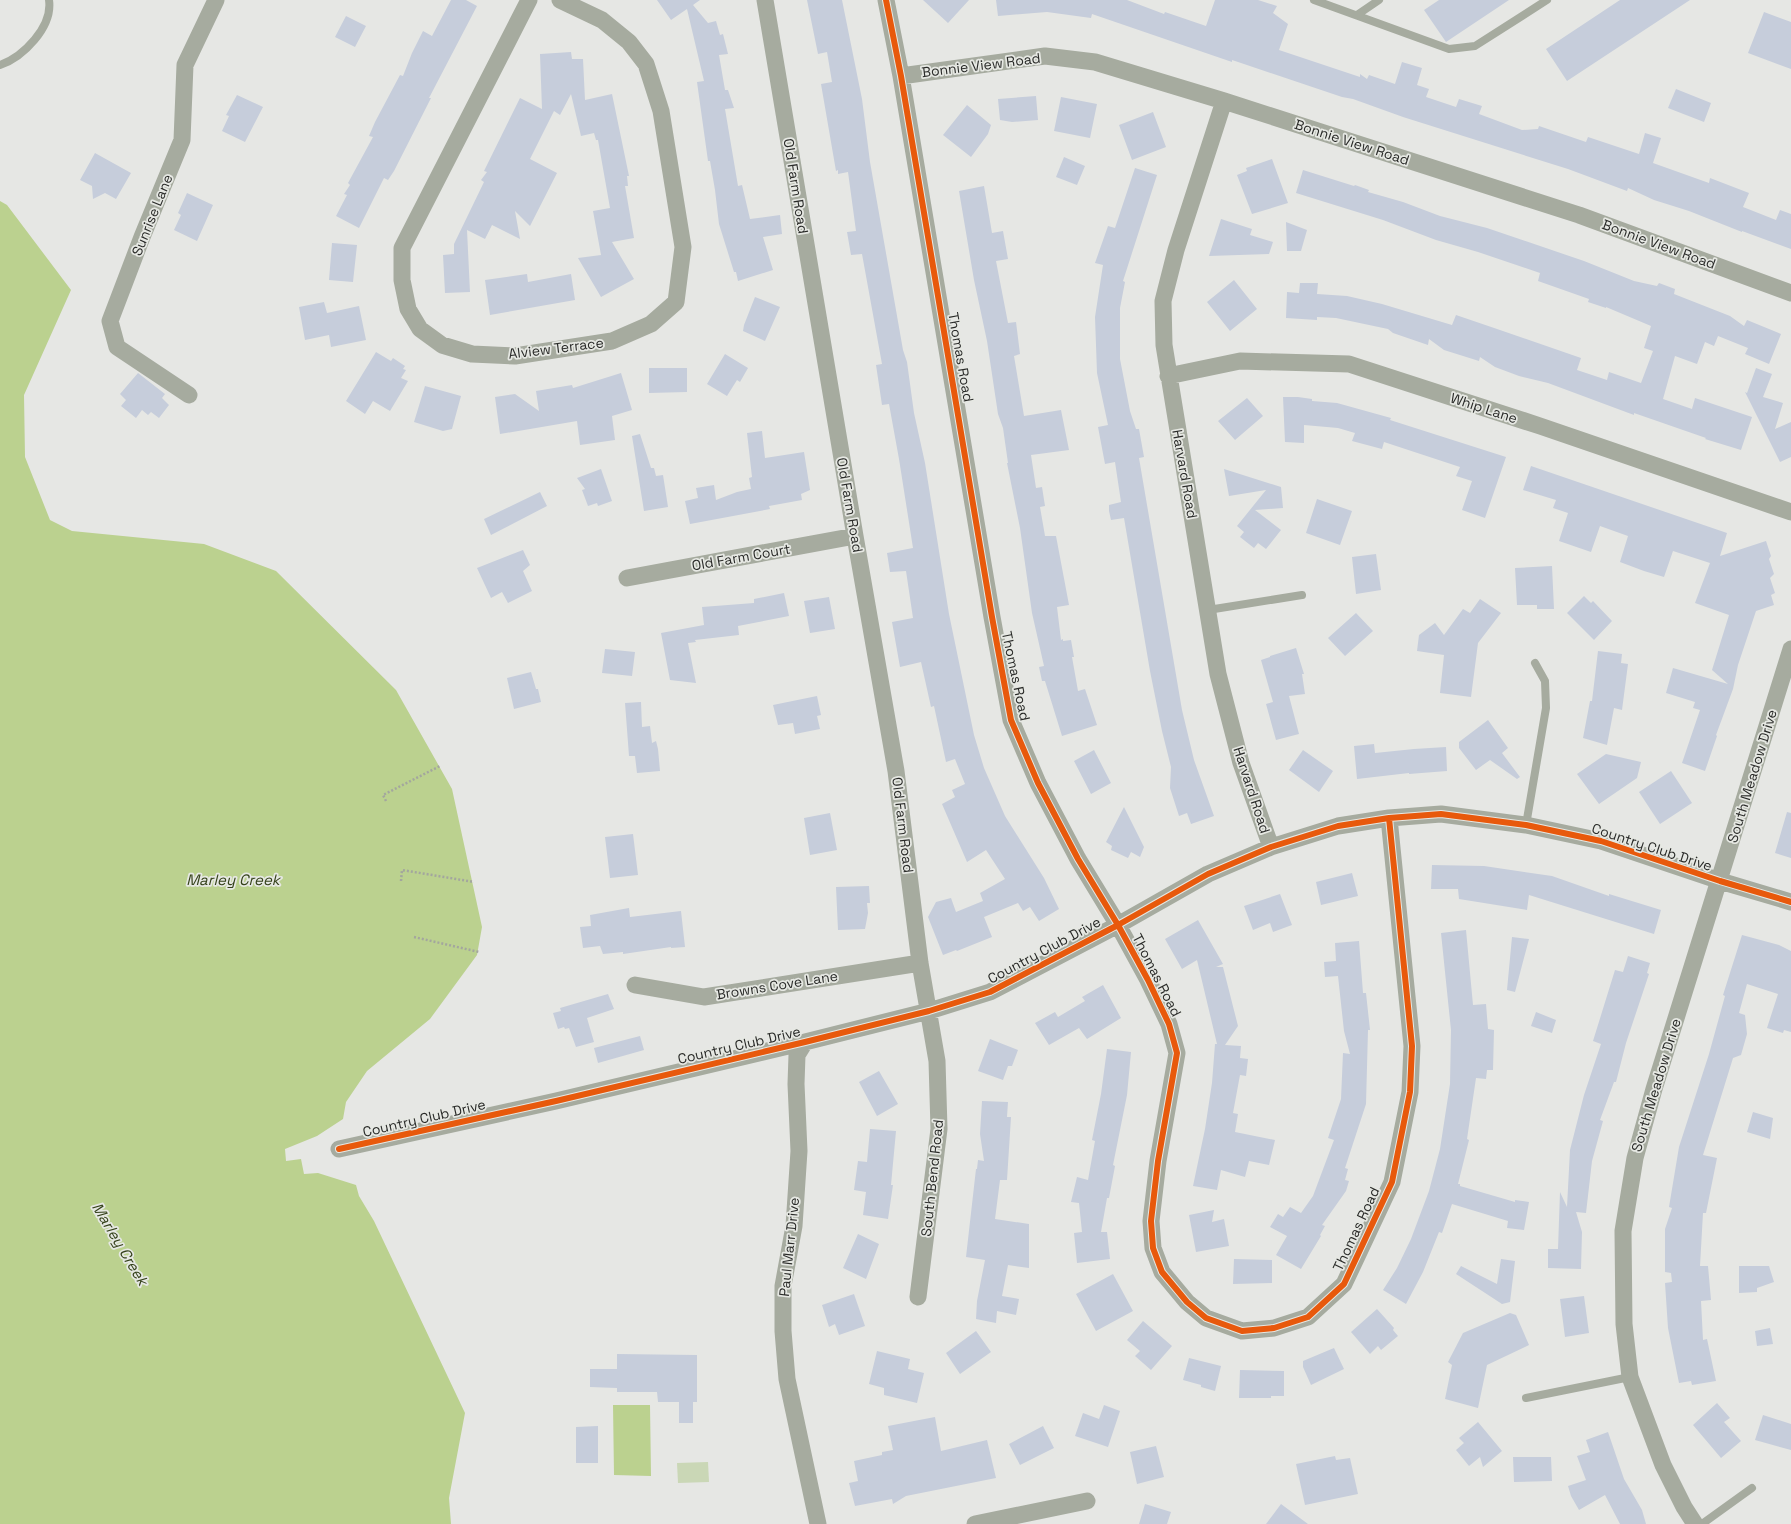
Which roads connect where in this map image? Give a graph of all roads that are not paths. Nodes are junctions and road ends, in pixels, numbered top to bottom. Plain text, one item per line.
1 (49, 0) edge
2 (216, 0) edge
3 (529, 0) edge
4 (560, 0) edge
5 (765, 0) edge
6 (886, 0) edge
7 (1314, 0) edge
8 (1379, 0) edge
9 (1547, 0) edge
10 (1357, 15) junction
11 (0, 65) edge
12 (901, 76) junction
13 (1224, 101) junction
14 (1791, 293) edge
15 (1168, 376) junction
16 (189, 395) dead end
17 (1791, 512) edge
18 (855, 536) junction
19 (627, 578) dead end
20 (1302, 595) dead end
21 (1208, 610) junction
22 (1791, 649) edge
23 (1535, 663) dead end
24 (1389, 818) junction
25 (1526, 825) junction
26 (1271, 847) junction
27 (1720, 881) junction
28 (1791, 902) edge
29 (1118, 925) junction
30 (920, 963) junction
31 (635, 985) dead end
32 (929, 1011) junction
33 (805, 1042) junction
34 (339, 1149) dead end
35 (918, 1297) dead end
36 (1630, 1377) junction
37 (1526, 1398) dead end
38 (1752, 1488) dead end
39 (1087, 1501) dead end
40 (818, 1524) edge
41 (974, 1524) edge
42 (1695, 1524) edge
43 (1702, 1524) edge

1 - 11 lane
2 - 16 street, Sunrise Lane
3 - 4 street, Alview Terrace
5 - 18 street, Old Farm Road
6 - 12 street, Thomas Road
7 - 10 lane
8 - 10 lane
9 - 10 lane
12 - 13 street, Bonnie View Road
12 - 29 street, Thomas Road
13 - 14 street, Bonnie View Road
13 - 15 street, Harvard Road
15 - 17 street, Whip Lane
15 - 21 street, Harvard Road
18 - 19 street, Old Farm Court
18 - 30 street, Old Farm Road
20 - 21 lane
21 - 26 street, Harvard Road
22 - 27 street, South Meadow Drive
23 - 25 lane
24 - 25 street, Country Club Drive
24 - 26 street, Country Club Drive
24 - 29 street, Thomas Road
25 - 27 street, Country Club Drive
26 - 29 street, Country Club Drive
27 - 28 street, Country Club Drive
27 - 36 street, South Meadow Drive
29 - 32 street, Country Club Drive
30 - 31 street, Browns Cove Lane
30 - 32 street, Old Farm Road
32 - 33 street, Country Club Drive
32 - 35 street, South Bend Road
33 - 34 street, Country Club Drive
33 - 40 street, Paul Marr Drive
36 - 37 lane
36 - 42 street, South Meadow Drive
38 - 43 lane
39 - 41 street

